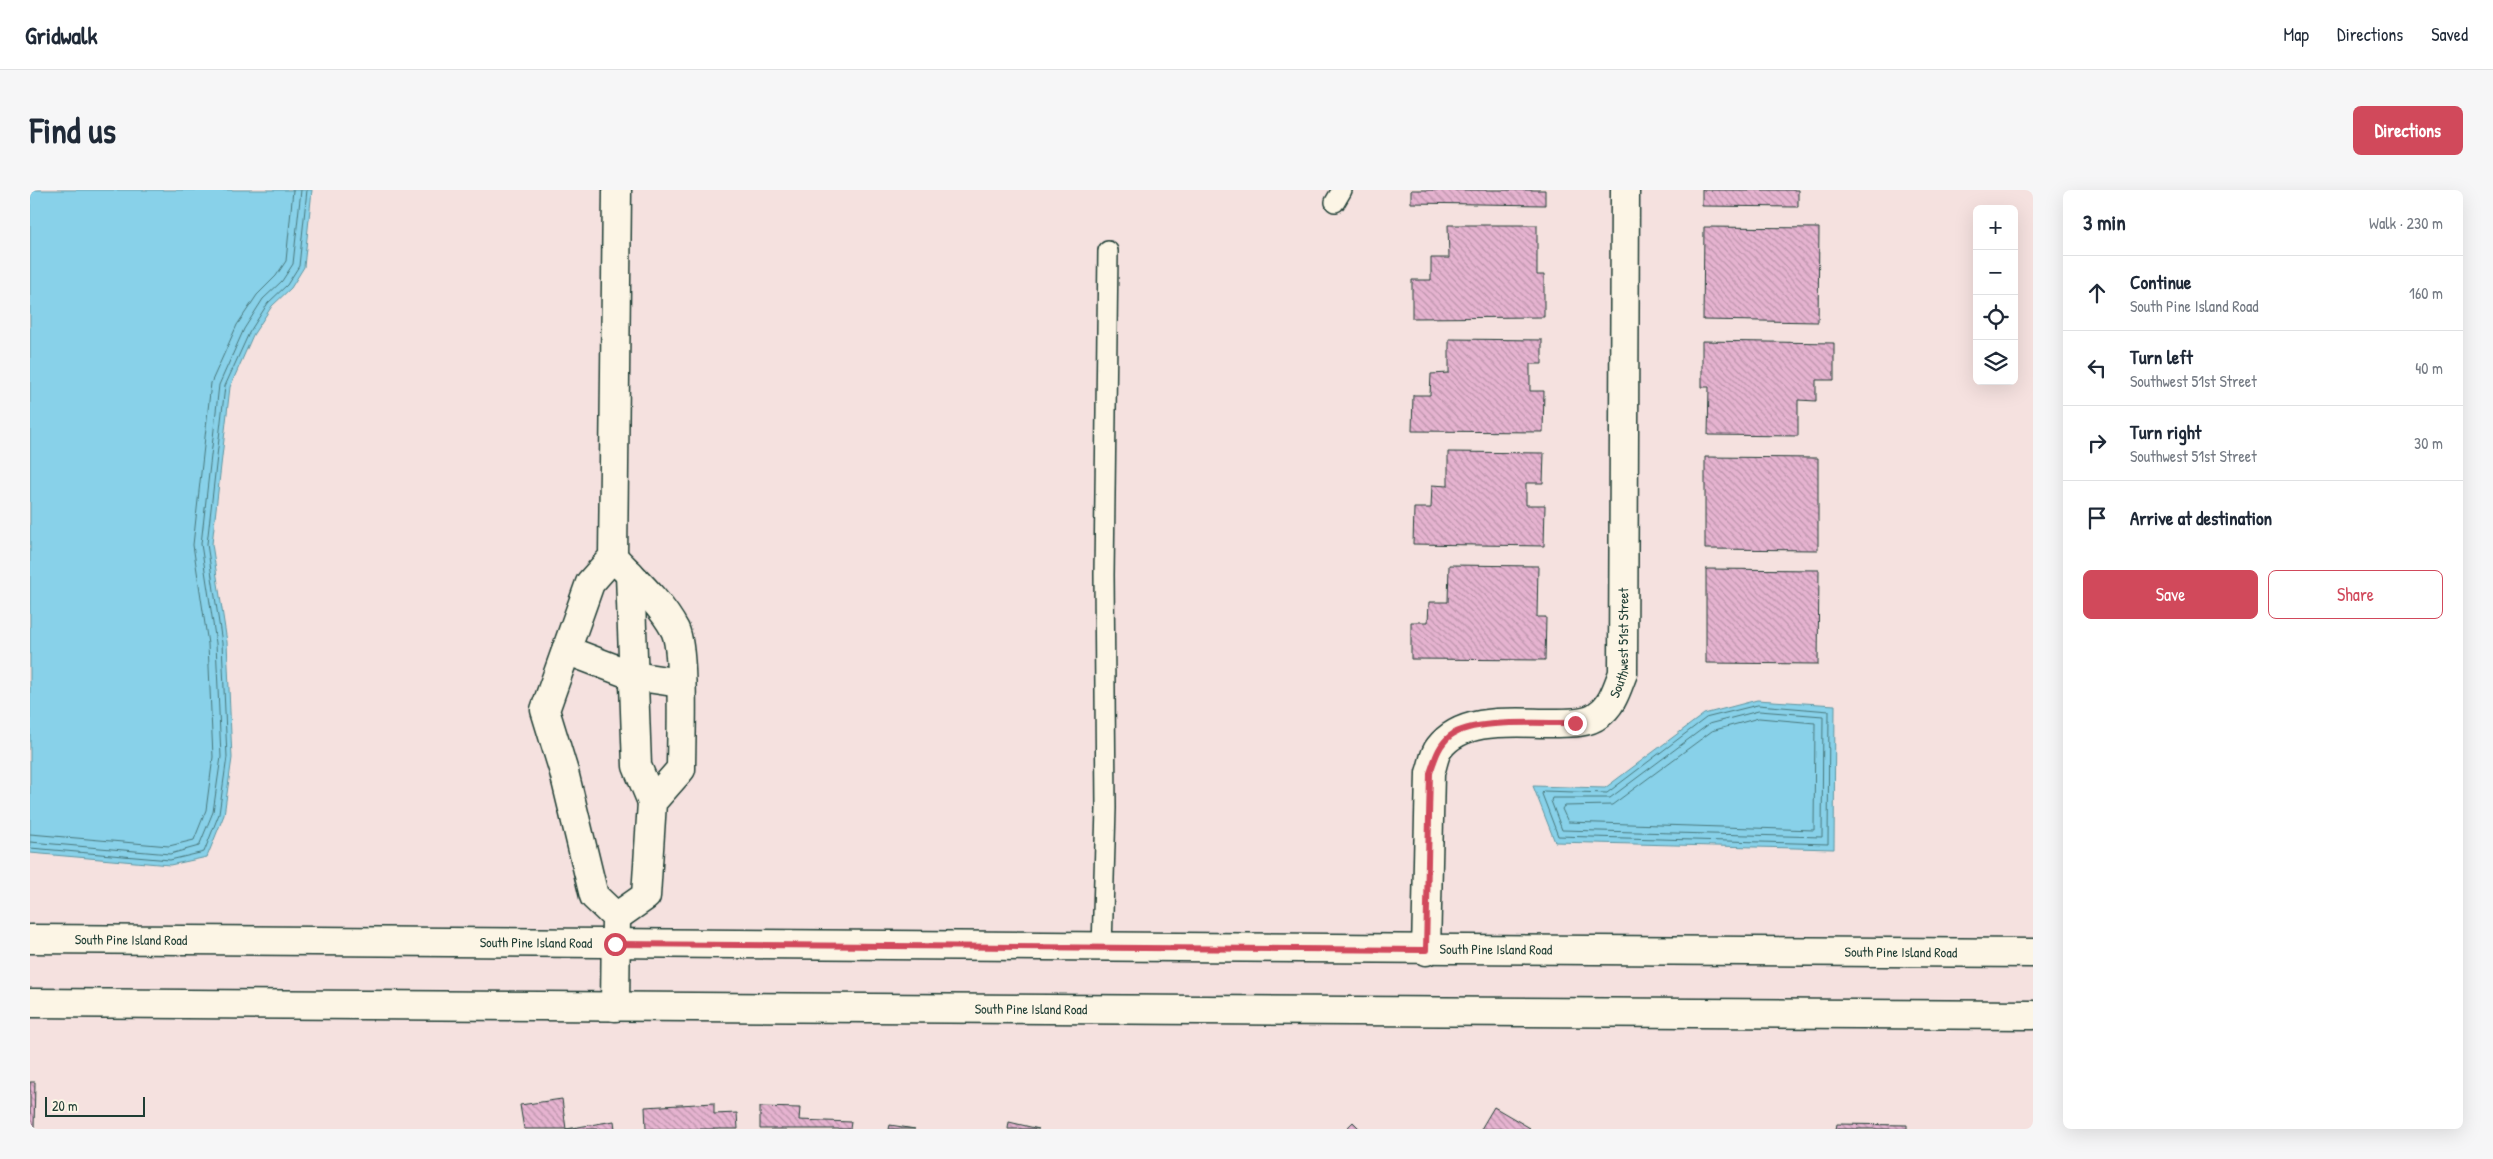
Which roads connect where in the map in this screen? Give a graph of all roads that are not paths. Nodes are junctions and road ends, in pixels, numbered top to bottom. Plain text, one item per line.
1 (618, 190) edge
2 (1625, 190) edge
3 (1108, 250) dead end
4 (622, 566) junction
5 (566, 650) junction
6 (634, 676) junction
7 (680, 683) junction
8 (652, 802) junction
9 (616, 930) junction
10 (30, 939) edge
11 (1102, 948) junction
12 (1426, 950) junction
13 (2033, 953) edge
14 (30, 1003) edge
15 (615, 1007) junction
16 (2033, 1015) edge

1 - 4 main road
2 - 12 main road, Southwest 51st Street
3 - 11 lane
4 - 5 main road
4 - 6 main road
4 - 7 main road
5 - 6 main road
5 - 9 main road
6 - 7 main road
6 - 8 main road
7 - 8 main road
8 - 9 main road
9 - 10 main road, South Pine Island Road
9 - 11 main road, South Pine Island Road
9 - 15 main road
11 - 12 main road, South Pine Island Road
12 - 13 main road, South Pine Island Road
14 - 15 main road, South Pine Island Road
15 - 16 main road, South Pine Island Road

